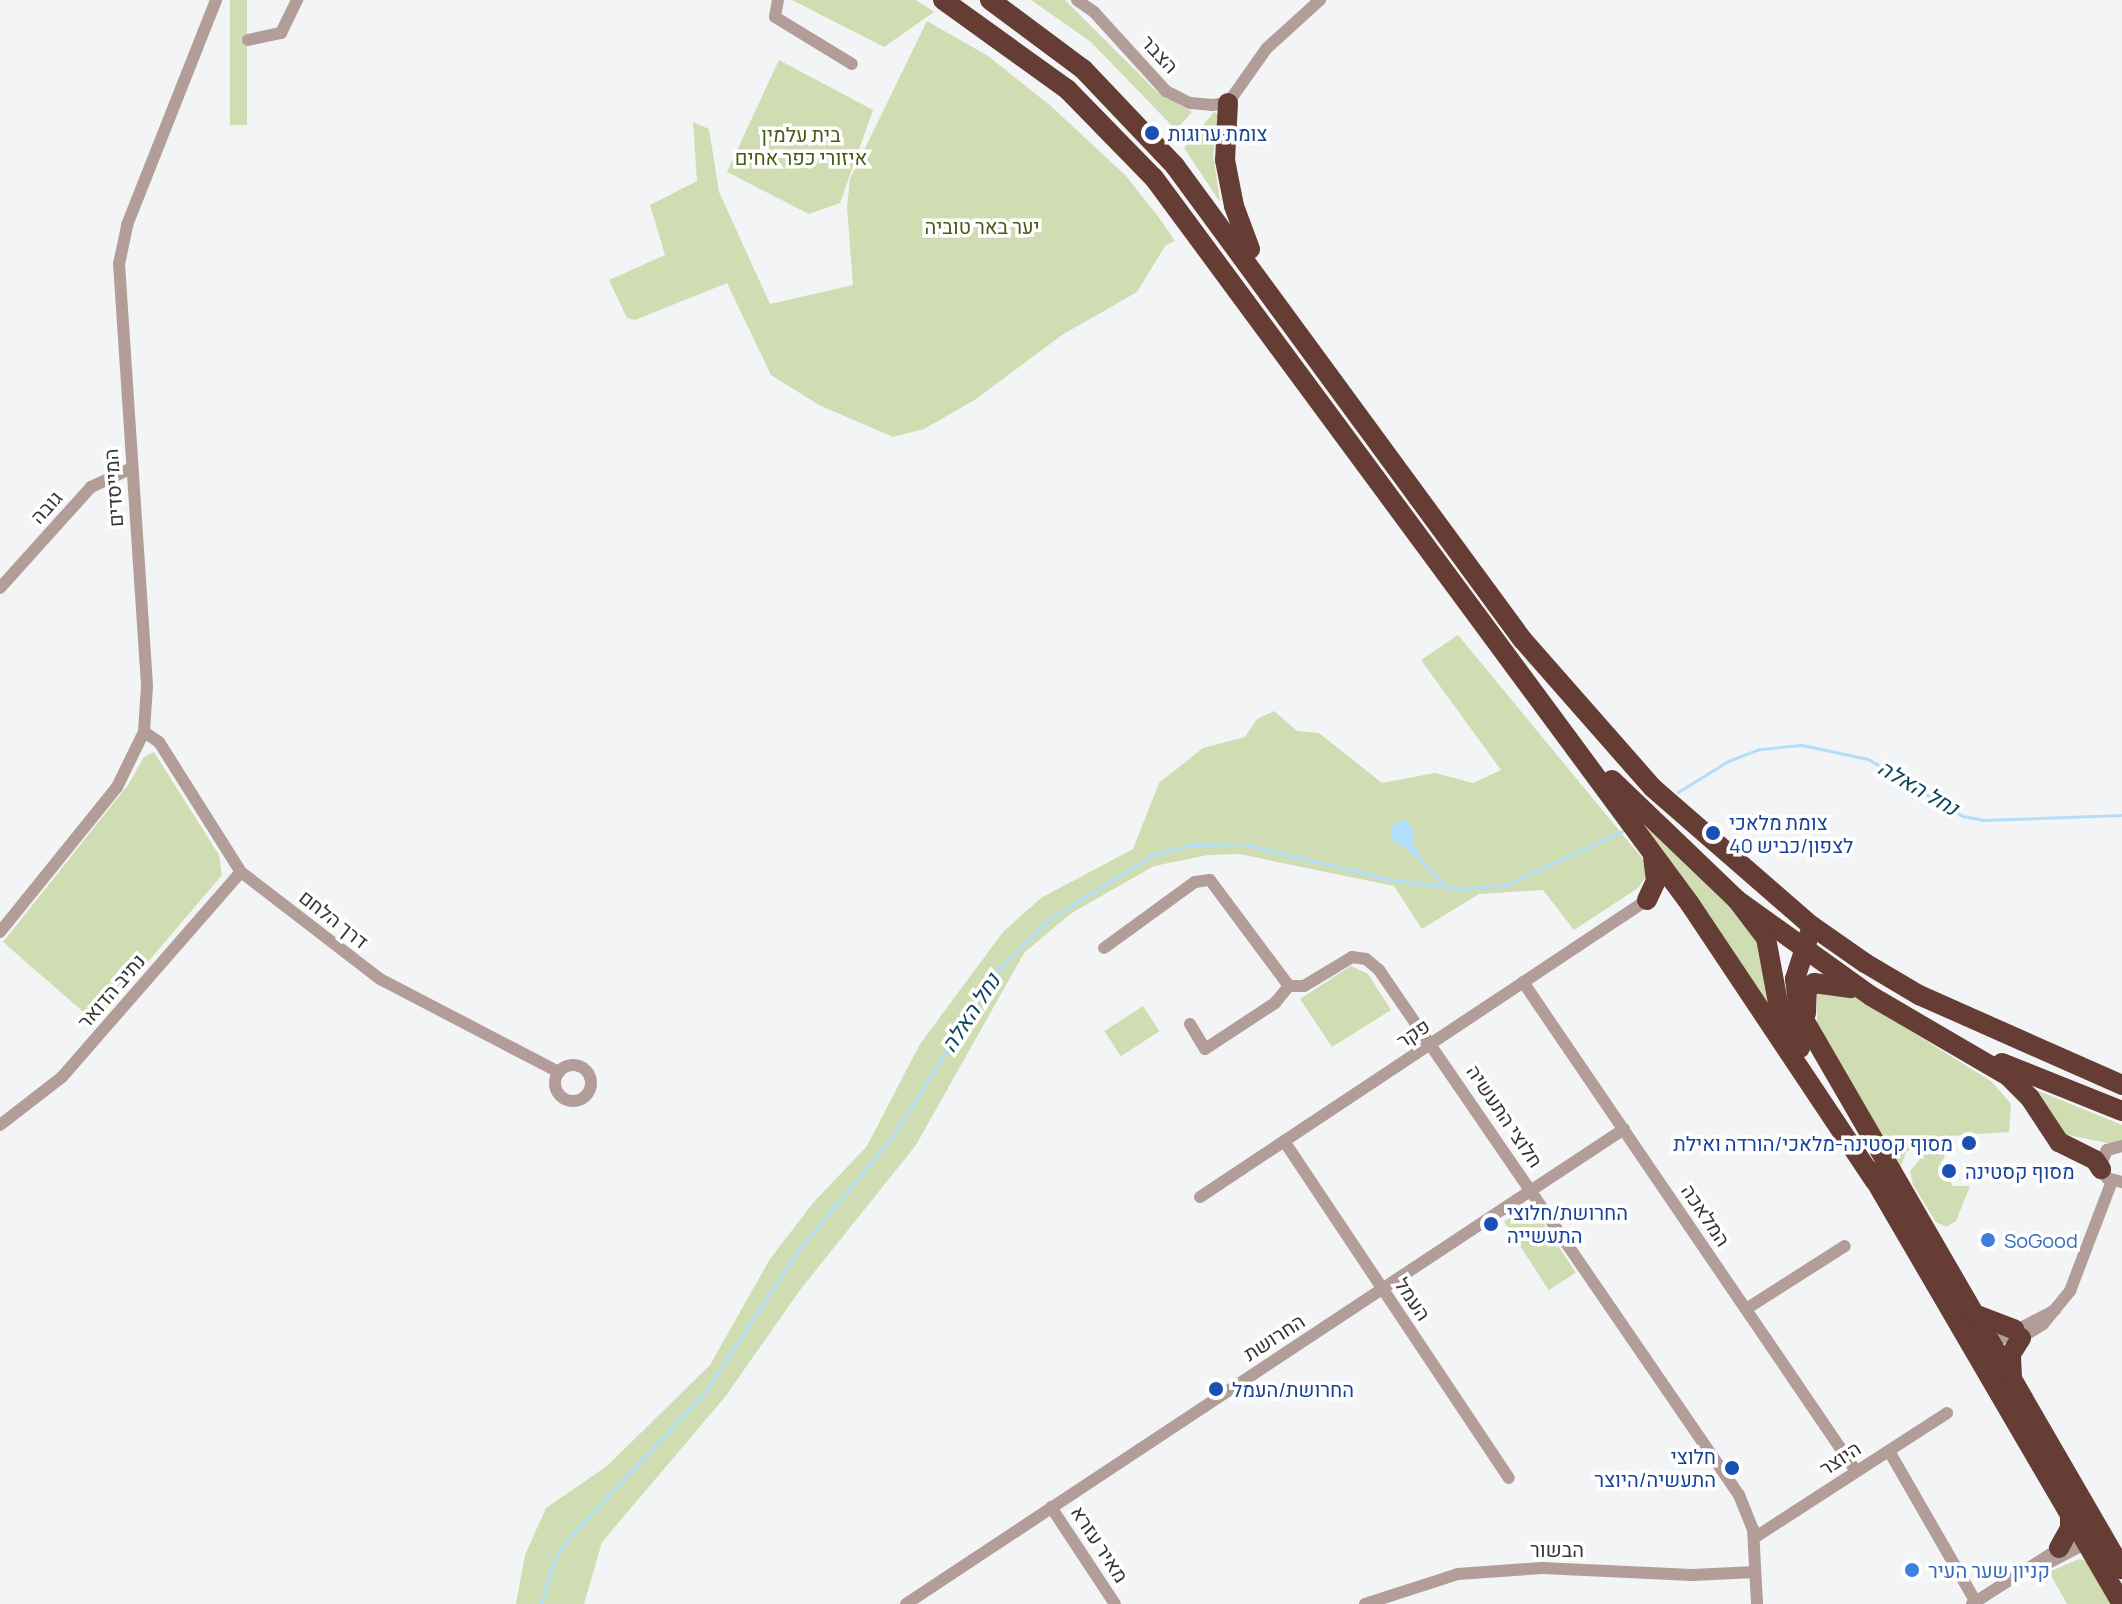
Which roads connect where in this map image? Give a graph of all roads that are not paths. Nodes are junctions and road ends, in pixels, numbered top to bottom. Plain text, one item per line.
1 (297, 0) edge
2 (778, 0) edge
3 (943, 0) edge
4 (990, 0) edge
5 (1077, 0) edge
6 (1320, 0) edge
7 (216, 4) edge
8 (248, 40) dead end
9 (852, 64) dead end
10 (1228, 103) junction
11 (1274, 295) junction
12 (132, 468) junction
13 (0, 588) edge
14 (1559, 726) junction
15 (144, 732) junction
16 (1648, 846) junction
17 (241, 872) junction
18 (1647, 900) junction
19 (1737, 900) junction
20 (1690, 904) junction
21 (1812, 926) junction
22 (0, 932) edge
23 (1799, 946) junction
24 (1104, 948) dead end
25 (1523, 982) junction
26 (1289, 986) junction
27 (1777, 987) junction
28 (1871, 996) junction
29 (1190, 1024) dead end
30 (1811, 1032) junction
31 (1947, 1039) junction
32 (1431, 1044) junction
33 (559, 1072) dead end
34 (2122, 1085) edge
35 (2122, 1111) edge
36 (0, 1125) edge
37 (1624, 1129) junction
38 (1284, 1141) junction
39 (2122, 1146) edge
40 (2112, 1177) edge
41 (1875, 1181) junction
42 (1531, 1190) junction
43 (1200, 1197) dead end
44 (1845, 1246) dead end
45 (1383, 1290) junction
46 (1746, 1309) junction
47 (1975, 1314) junction
48 (2017, 1333) junction
49 (1989, 1350) junction
50 (2013, 1380) junction
51 (1947, 1413) dead end
52 (1889, 1451) junction
53 (1856, 1471) junction
54 (1509, 1478) dead end
55 (1051, 1507) junction
56 (2070, 1510) junction
57 (2090, 1536) junction
58 (1754, 1538) junction
59 (2059, 1548) junction
60 (2122, 1569) edge
61 (1755, 1572) junction
62 (2028, 1572) junction
63 (1974, 1603) edge
64 (906, 1604) edge
65 (1115, 1604) edge
66 (1365, 1604) edge
67 (1757, 1604) edge
68 (2122, 1604) edge

1 - 8 street
2 - 9 street
3 - 14 highway
4 - 11 highway
5 - 10 street, הצבר
6 - 10 street
7 - 12 street, המייסדים
10 - 11 highway
11 - 21 highway
12 - 13 street, גובה
12 - 15 street, המייסדים
14 - 16 highway
14 - 19 highway
15 - 17 street, דרך הלחם
15 - 22 street, המייסדים
16 - 18 highway
16 - 20 highway
17 - 33 street, דרך הלחם
17 - 36 street, נתיב הדואר
18 - 20 highway
18 - 25 street, פקר
19 - 23 highway
19 - 27 highway
20 - 41 highway
21 - 23 highway
21 - 34 highway
23 - 27 highway
23 - 28 highway
23 - 30 highway
24 - 26 street
25 - 32 street, פקר
25 - 37 street, המלאכה
26 - 29 street
26 - 32 street, חלוצי התעשיה
27 - 41 highway
28 - 30 highway
28 - 31 highway
30 - 47 highway
31 - 35 highway
31 - 40 highway
32 - 38 street, פקר
32 - 42 street, חלוצי התעשיה
37 - 42 street, החרושת
37 - 46 street, המלאכה
38 - 43 street, פקר
38 - 45 street, העמל
39 - 40 street
40 - 48 street
41 - 49 highway
42 - 45 street, החרושת
42 - 58 street, חלוצי התעשיה
44 - 46 street
45 - 54 street, העמל
45 - 55 street, החרושת
46 - 53 street, המלאכה
47 - 48 highway
47 - 49 highway
48 - 49 street
48 - 50 highway
49 - 50 highway
49 - 56 highway
50 - 57 highway
51 - 52 street, היוצר
52 - 53 street, היוצר
52 - 63 street
53 - 58 street, היוצר
55 - 64 street, החרושת
55 - 65 street, מאיר עזרא
56 - 57 highway
56 - 59 highway
57 - 59 street
57 - 60 highway
57 - 62 street
57 - 68 highway
58 - 61 street, חלוצי התעשיה
59 - 62 street
61 - 66 street, הבשור
61 - 67 street, חלוצי התעשיה
62 - 63 street

